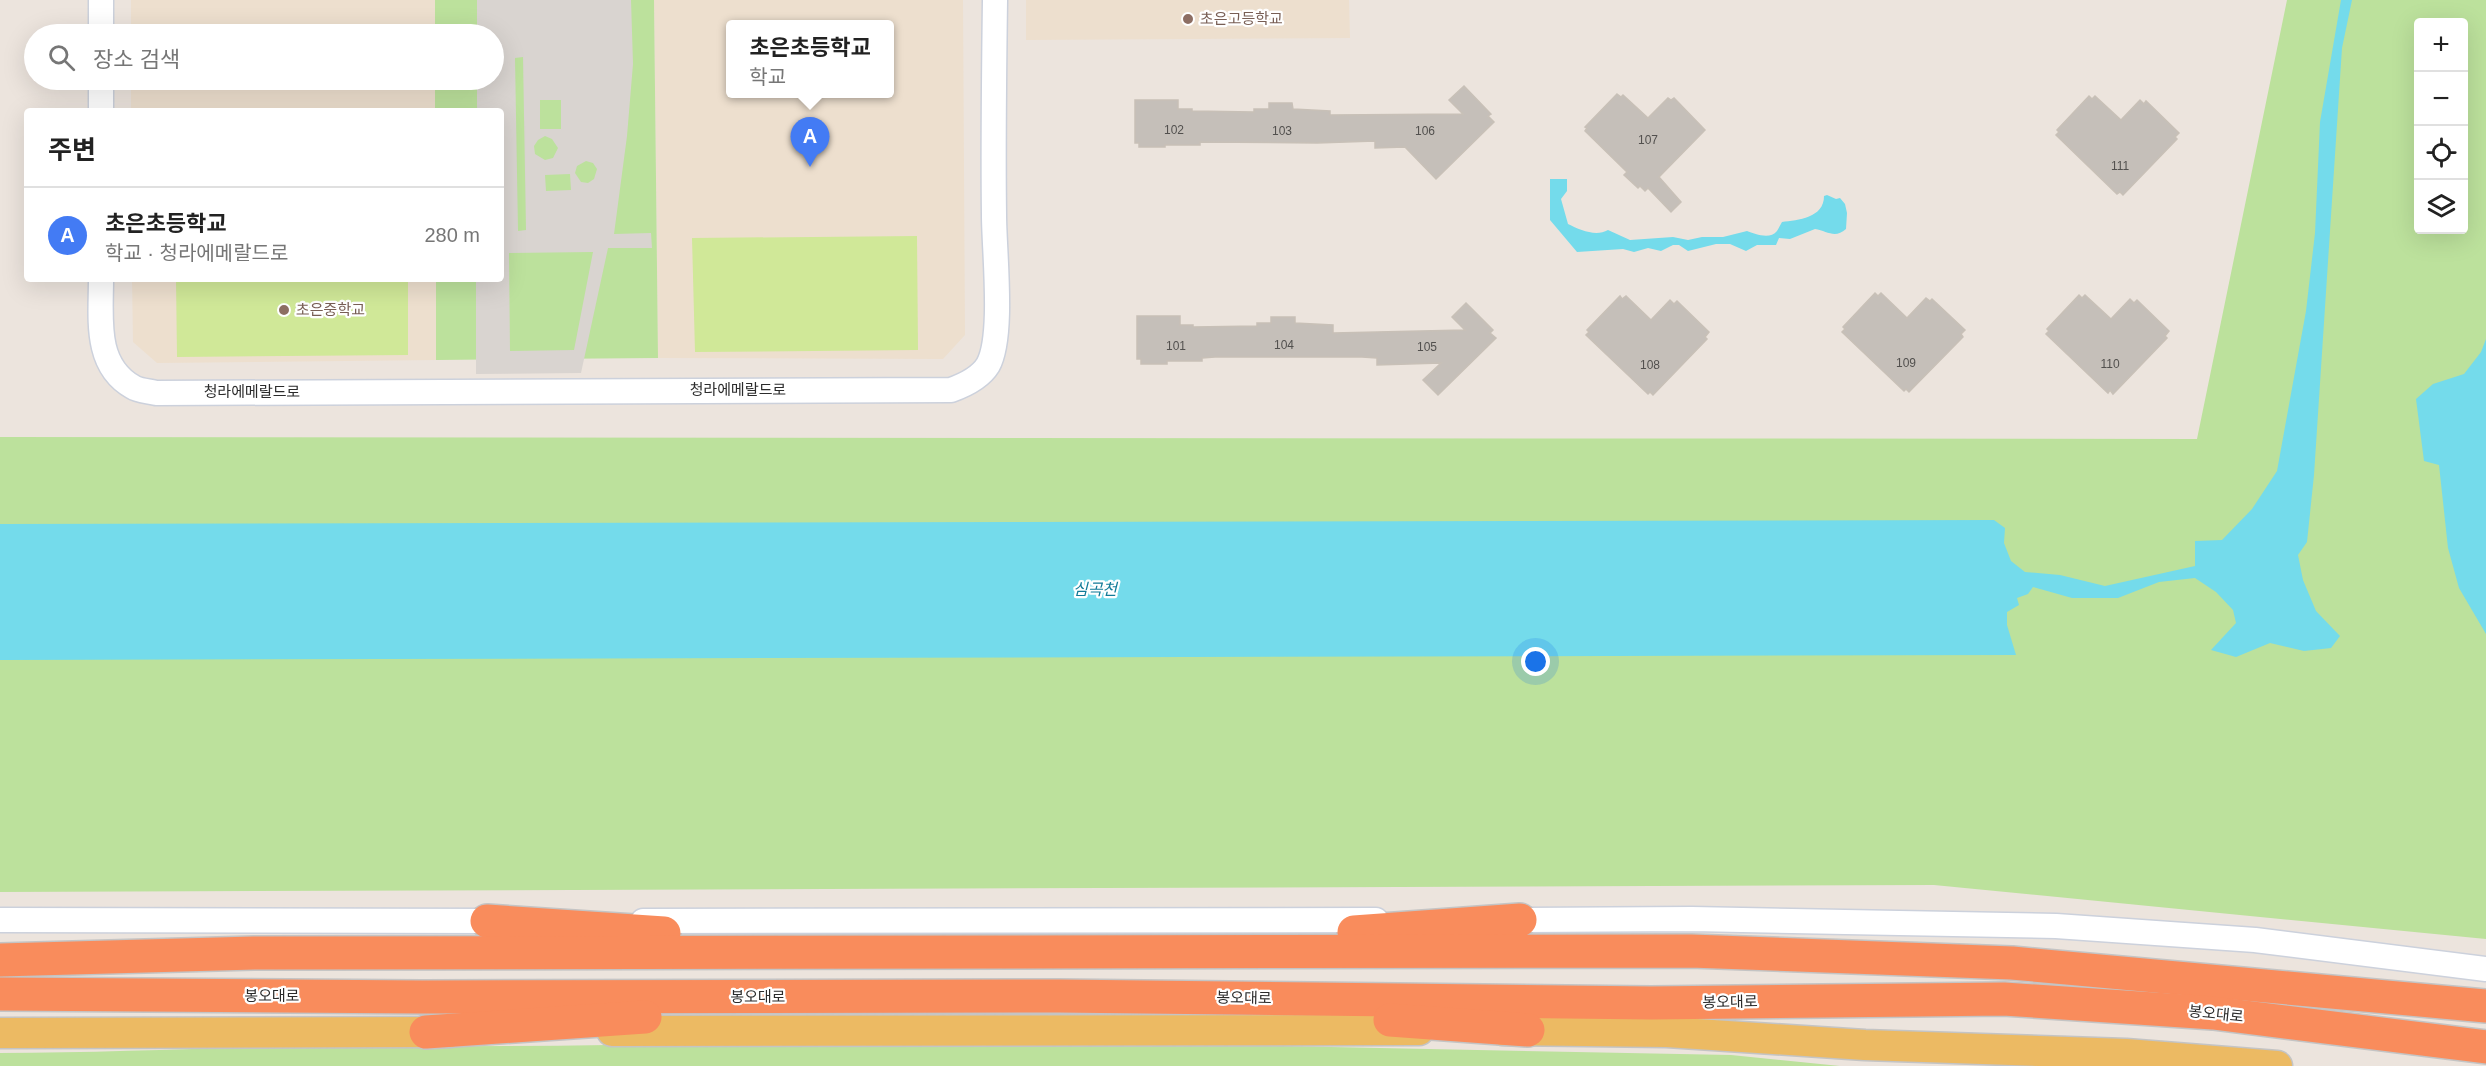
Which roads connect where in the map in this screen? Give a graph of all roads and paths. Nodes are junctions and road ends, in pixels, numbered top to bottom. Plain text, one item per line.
1 (101, 0) edge
2 (994, 0) edge
3 (101, 24) edge
4 (101, 90) edge
5 (101, 108) edge
6 (101, 282) edge
7 (1520, 920) junction
8 (0, 921) edge
9 (487, 921) junction
10 (959, 952) junction
11 (1060, 952) junction
12 (0, 960) edge
13 (2485, 969) edge
14 (0, 994) edge
15 (1059, 996) junction
16 (955, 998) junction
17 (2486, 1006) edge
18 (1528, 1030) junction
19 (426, 1032) junction
20 (0, 1033) edge
21 (2486, 1047) edge
22 (2277, 1066) edge

1 - 3 street
2 - 6 street, 청라에메랄드로
4 - 5 street
7 - 9 street
7 - 11 highway
7 - 13 street
8 - 9 street
9 - 10 highway
10 - 11 highway, 봉오대로
10 - 12 highway, 봉오대로
11 - 17 highway, 봉오대로
14 - 16 highway, 봉오대로
15 - 16 highway, 봉오대로
15 - 18 highway
15 - 21 highway, 봉오대로
16 - 19 highway
18 - 19 main road
18 - 22 main road
19 - 20 main road

